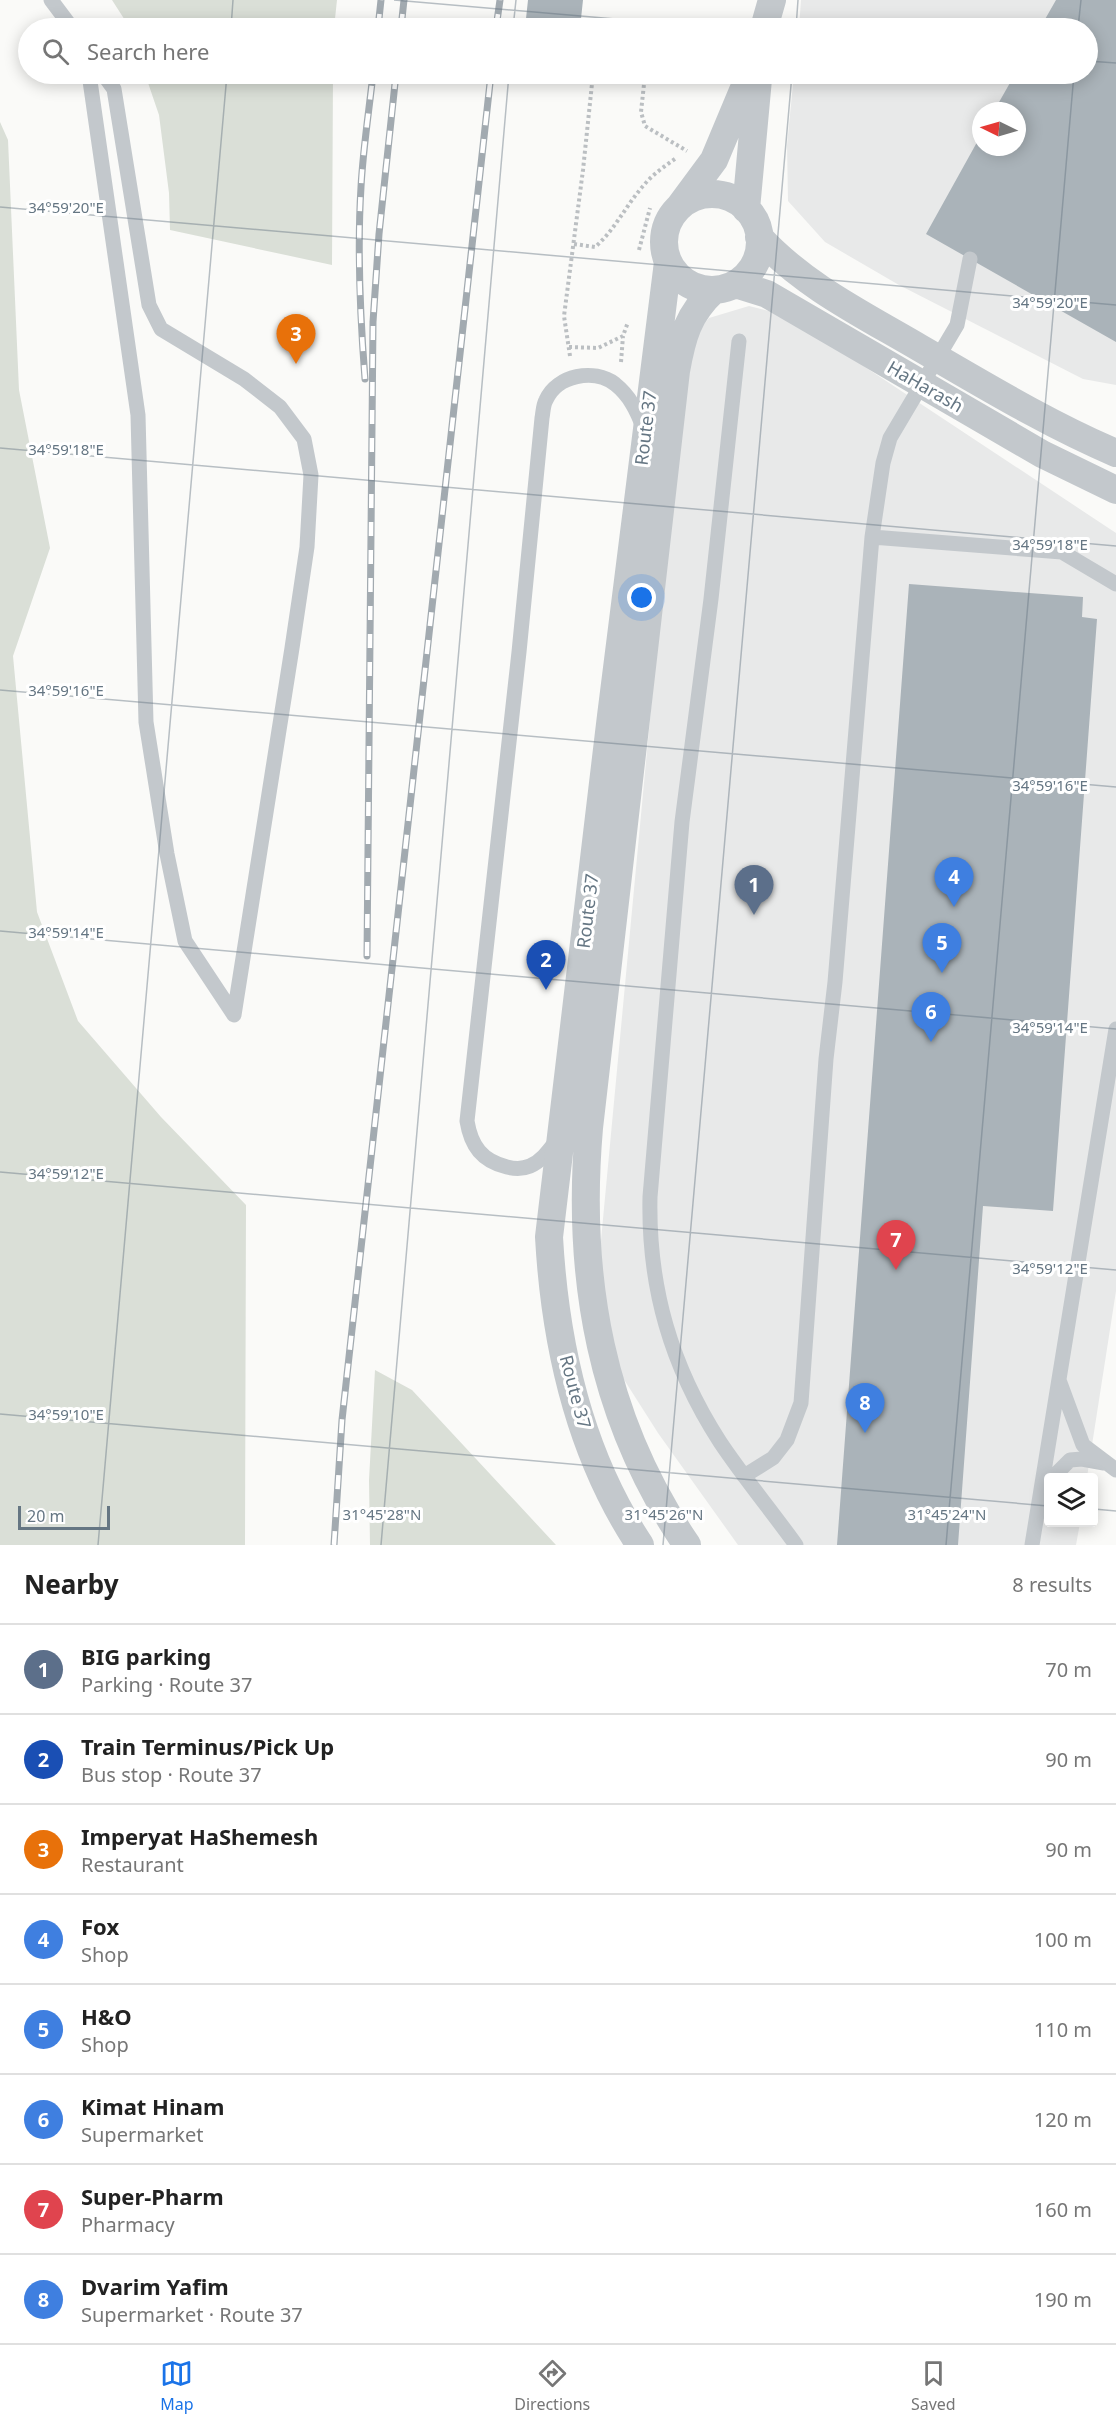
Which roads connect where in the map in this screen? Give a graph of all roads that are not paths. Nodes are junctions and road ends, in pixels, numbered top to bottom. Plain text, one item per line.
1 (51, 0) edge
2 (773, 0) edge
3 (64, 18) edge
4 (767, 18) edge
5 (770, 18) edge
6 (89, 84) edge
7 (110, 84) edge
8 (746, 84) edge
9 (758, 84) edge
10 (680, 206) junction
11 (746, 209) junction
12 (759, 237) junction
13 (970, 259) dead end
14 (668, 262) junction
15 (724, 287) junction
16 (739, 341) dead end
17 (938, 358) junction
18 (922, 385) junction
19 (646, 434) junction
20 (1116, 453) edge
21 (1116, 490) edge
22 (872, 537) junction
23 (1116, 584) edge
24 (1116, 1029) edge
25 (561, 1135) junction
26 (1059, 1380) junction
27 (1110, 1467) edge
28 (1057, 1473) edge
29 (744, 1476) junction
30 (1044, 1495) edge
31 (1038, 1510) junction
32 (640, 1545) edge
33 (687, 1545) edge
34 (796, 1545) edge
35 (1032, 1545) edge

1 - 3 lane
2 - 4 street
2 - 5 street
6 - 7 lane
8 - 10 street
9 - 11 street
10 - 11 street
10 - 14 street
11 - 12 street
12 - 15 street
12 - 17 street, HaHarash
13 - 17 lane
14 - 15 street
14 - 19 street, Route 37
15 - 18 street, HaHarash
15 - 33 street, Route 37
16 - 29 lane
17 - 18 lane
17 - 20 street, HaHarash
18 - 21 street, HaHarash
18 - 22 lane
19 - 25 street, Route 37
19 - 25 lane
22 - 23 lane
22 - 29 lane
24 - 26 lane
25 - 32 street, Route 37
26 - 27 lane
26 - 31 lane
27 - 28 lane
29 - 34 lane
30 - 31 lane
31 - 35 lane

